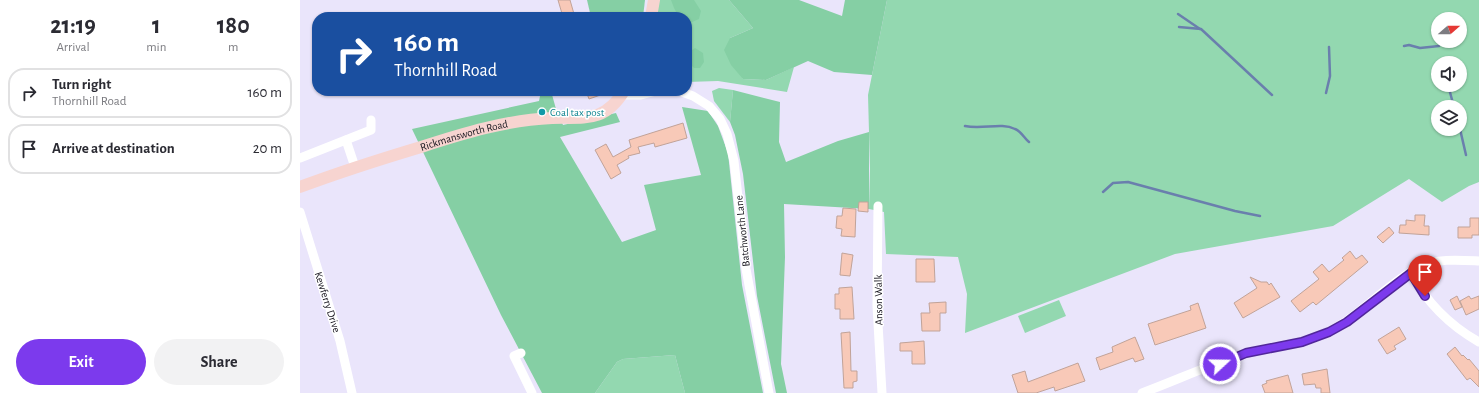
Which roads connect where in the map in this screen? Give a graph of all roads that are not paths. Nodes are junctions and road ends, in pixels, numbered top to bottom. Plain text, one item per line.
1 (654, 0) edge
2 (652, 12) edge
3 (620, 96) edge
4 (692, 96) edge
5 (371, 120) dead end
6 (346, 140) junction
7 (300, 158) edge
8 (355, 167) junction
9 (300, 187) edge
10 (878, 206) dead end
11 (300, 212) edge
12 (1479, 261) edge
13 (1411, 273) junction
14 (1479, 342) edge
15 (521, 353) dead end
16 (352, 393) edge
17 (532, 393) edge
18 (769, 393) edge
19 (882, 393) edge
20 (1142, 393) edge

1 - 2 main road
3 - 8 main road, Rickmansworth Road
4 - 18 street, Batchworth Lane
5 - 6 street
6 - 7 street
6 - 8 street
8 - 9 main road, Rickmansworth Road
10 - 19 street, Anson Walk
11 - 16 street, Kewferry Drive
12 - 13 street
13 - 14 street
13 - 20 street
15 - 17 street

